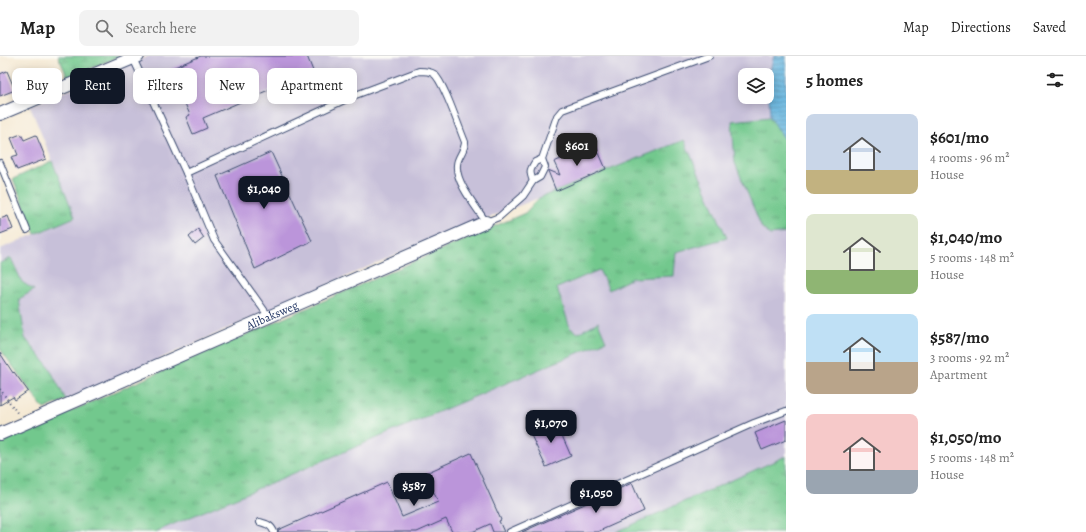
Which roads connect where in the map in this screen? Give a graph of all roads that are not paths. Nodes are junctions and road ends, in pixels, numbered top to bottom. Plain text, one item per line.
1 (709, 56) edge
2 (136, 57) edge
3 (0, 114) edge
4 (542, 159) junction
5 (0, 163) edge
6 (186, 173) junction
7 (533, 181) junction
8 (486, 222) junction
9 (27, 230) dead end
10 (269, 317) junction
11 (786, 411) edge
12 (0, 434) edge
13 (260, 522) dead end
14 (274, 532) edge
15 (510, 532) edge

1 - 4 lane
2 - 3 street
2 - 6 lane
4 - 7 lane, Alibaksweg
4 - 7 lane
5 - 9 lane
6 - 8 lane
6 - 10 lane
7 - 8 lane, Alibaksweg
8 - 10 street, Alibaksweg
10 - 12 street, Alibaksweg
11 - 15 lane
13 - 14 lane

